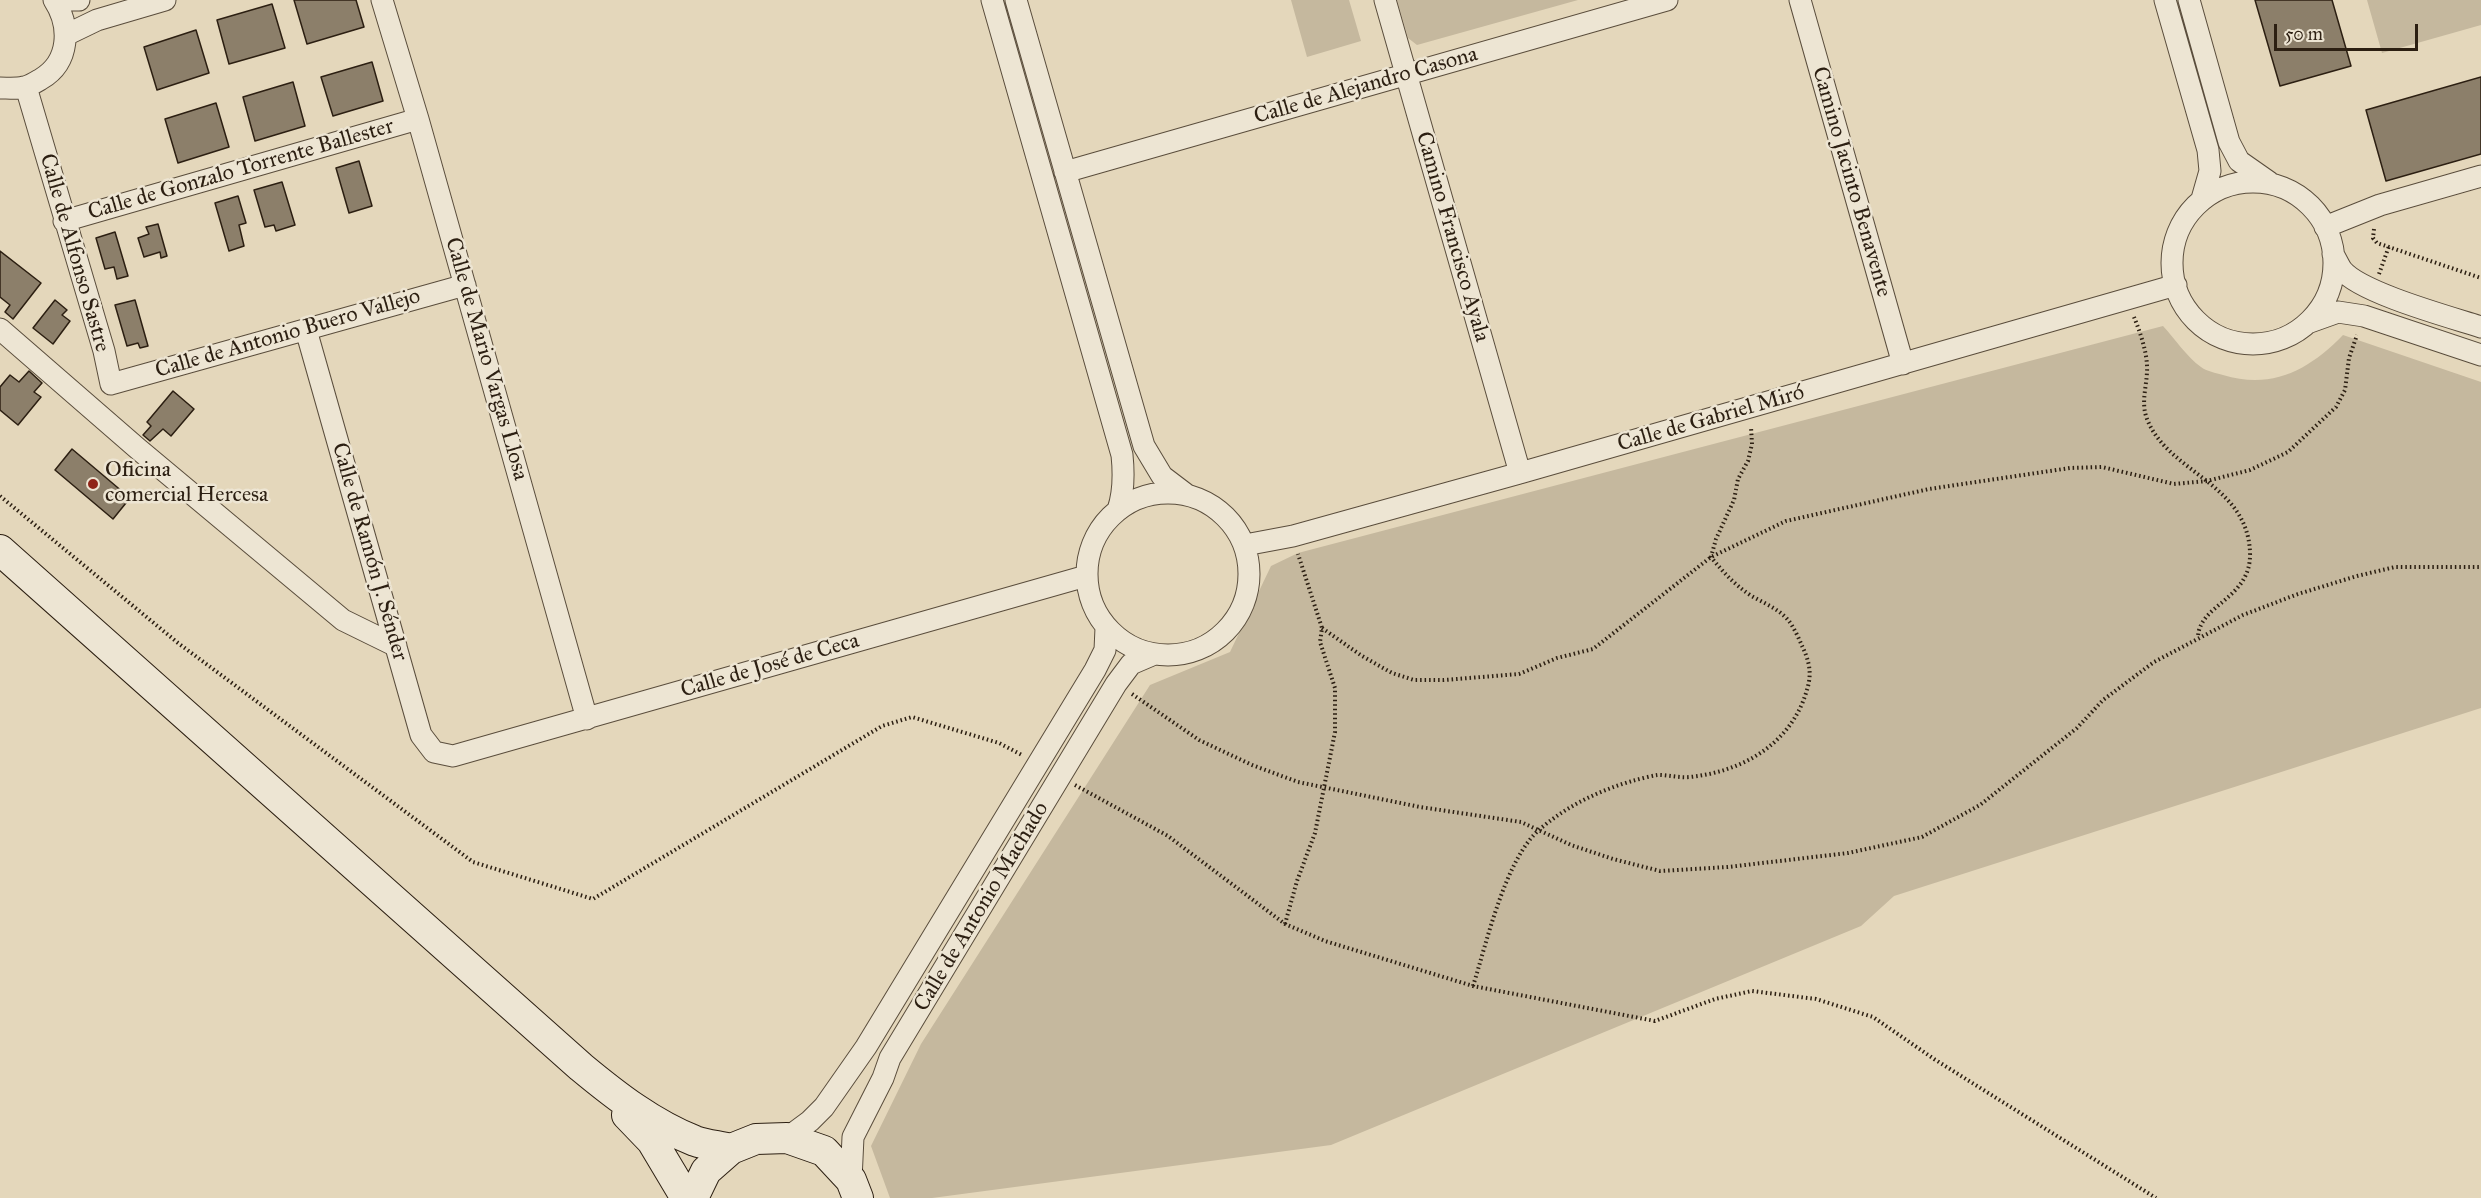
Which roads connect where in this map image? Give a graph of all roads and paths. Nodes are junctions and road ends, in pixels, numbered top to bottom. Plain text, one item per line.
1 (54, 0) edge
2 (68, 0) edge
3 (79, 0) edge
4 (165, 0) edge
5 (382, 0) edge
6 (992, 0) edge
7 (1016, 0) edge
8 (1385, 0) edge
9 (1667, 0) edge
10 (1800, 0) edge
11 (2165, 0) edge
12 (2189, 0) edge
13 (66, 35) junction
14 (1406, 75) junction
15 (26, 87) junction
16 (0, 88) edge
17 (418, 118) junction
18 (1065, 172) junction
19 (2481, 176) edge
20 (2272, 184) junction
21 (2202, 199) junction
22 (64, 220) junction
23 (2377, 223) dead end
24 (2325, 227) junction
25 (2333, 254) junction
26 (2481, 278) edge
27 (465, 285) junction
28 (2176, 285) junction
29 (2134, 317) dead end
30 (2310, 322) junction
31 (2481, 327) edge
32 (0, 329) edge
33 (306, 330) junction
34 (2481, 355) edge
35 (2349, 358) dead end
36 (1903, 364) junction
37 (111, 384) junction
38 (93, 408) junction
39 (1751, 424) dead end
40 (1520, 473) junction
41 (2207, 481) junction
42 (1187, 495) junction
43 (1118, 510) junction
44 (1293, 536) junction
45 (1245, 545) junction
46 (0, 550) edge
47 (1711, 557) junction
48 (2481, 567) edge
49 (1086, 576) junction
50 (1106, 628) junction
51 (1322, 628) junction
52 (2198, 637) junction
53 (396, 646) junction
54 (1152, 655) junction
55 (1116, 684) junction
56 (587, 718) junction
57 (453, 756) joint
58 (1060, 777) junction
59 (1325, 788) junction
60 (1539, 830) junction
61 (1286, 924) junction
62 (1473, 986) junction
63 (581, 1067) junction
64 (787, 1138) junction
65 (731, 1149) junction
66 (855, 1189) edge
67 (686, 1198) edge
68 (693, 1198) edge
69 (2156, 1198) edge

1 - 13 street
2 - 3 street
4 - 13 street
5 - 17 street, Calle de Mario Vargas Llosa
6 - 43 street
7 - 18 street
8 - 14 street, Camino Francisco Ayala
9 - 14 street, Calle de Alejandro Casona
10 - 36 street, Camino Jacinto Benavente
11 - 21 street
12 - 20 street
13 - 15 street
14 - 18 street, Calle de Alejandro Casona
14 - 40 street, Camino Francisco Ayala
15 - 16 street
15 - 22 street, Calle de Alfonso Sastre
17 - 22 street, Calle de Gonzalo Torrente Ballester
17 - 27 street, Calle de Mario Vargas Llosa
18 - 42 street
19 - 24 street
20 - 21 street
20 - 24 street
21 - 28 street
22 - 37 street, Calle de Alfonso Sastre
23 - 26 path
24 - 25 street
25 - 30 street
25 - 31 street
27 - 33 street, Calle de Antonio Buero Vallejo
27 - 56 street, Calle de Mario Vargas Llosa
28 - 30 street
28 - 36 street, Calle de Gabriel Miró
29 - 41 path
30 - 34 street
32 - 38 street
33 - 37 street, Calle de Antonio Buero Vallejo
33 - 53 street, Calle de Ramón J. Sénder
35 - 41 path
36 - 40 street, Calle de Gabriel Miró
37 - 38 street
38 - 53 street
39 - 47 path
40 - 44 street, Calle de Gabriel Miró
41 - 47 path
41 - 52 path
42 - 43 street
42 - 45 street
43 - 49 street
44 - 45 street, Calle de Gabriel Miró
44 - 51 path
45 - 54 street
46 - 63 main road
47 - 51 path
47 - 60 path
48 - 52 path
49 - 50 street
49 - 56 street, Calle de José de Ceca
50 - 54 street
50 - 64 street, Calle de Antonio Machado
51 - 59 path
52 - 60 path
53 - 57 street, Calle de Ramón J. Sénder
54 - 55 street, Calle de Antonio Machado
55 - 58 street, Calle de Antonio Machado
55 - 59 path
56 - 57 street, Calle de José de Ceca
58 - 61 path
58 - 66 street, Calle de Antonio Machado
59 - 60 path
59 - 61 path
60 - 62 path
61 - 62 path
62 - 69 path
63 - 65 main road
63 - 67 main road
64 - 65 main road
64 - 66 main road
65 - 68 main road

